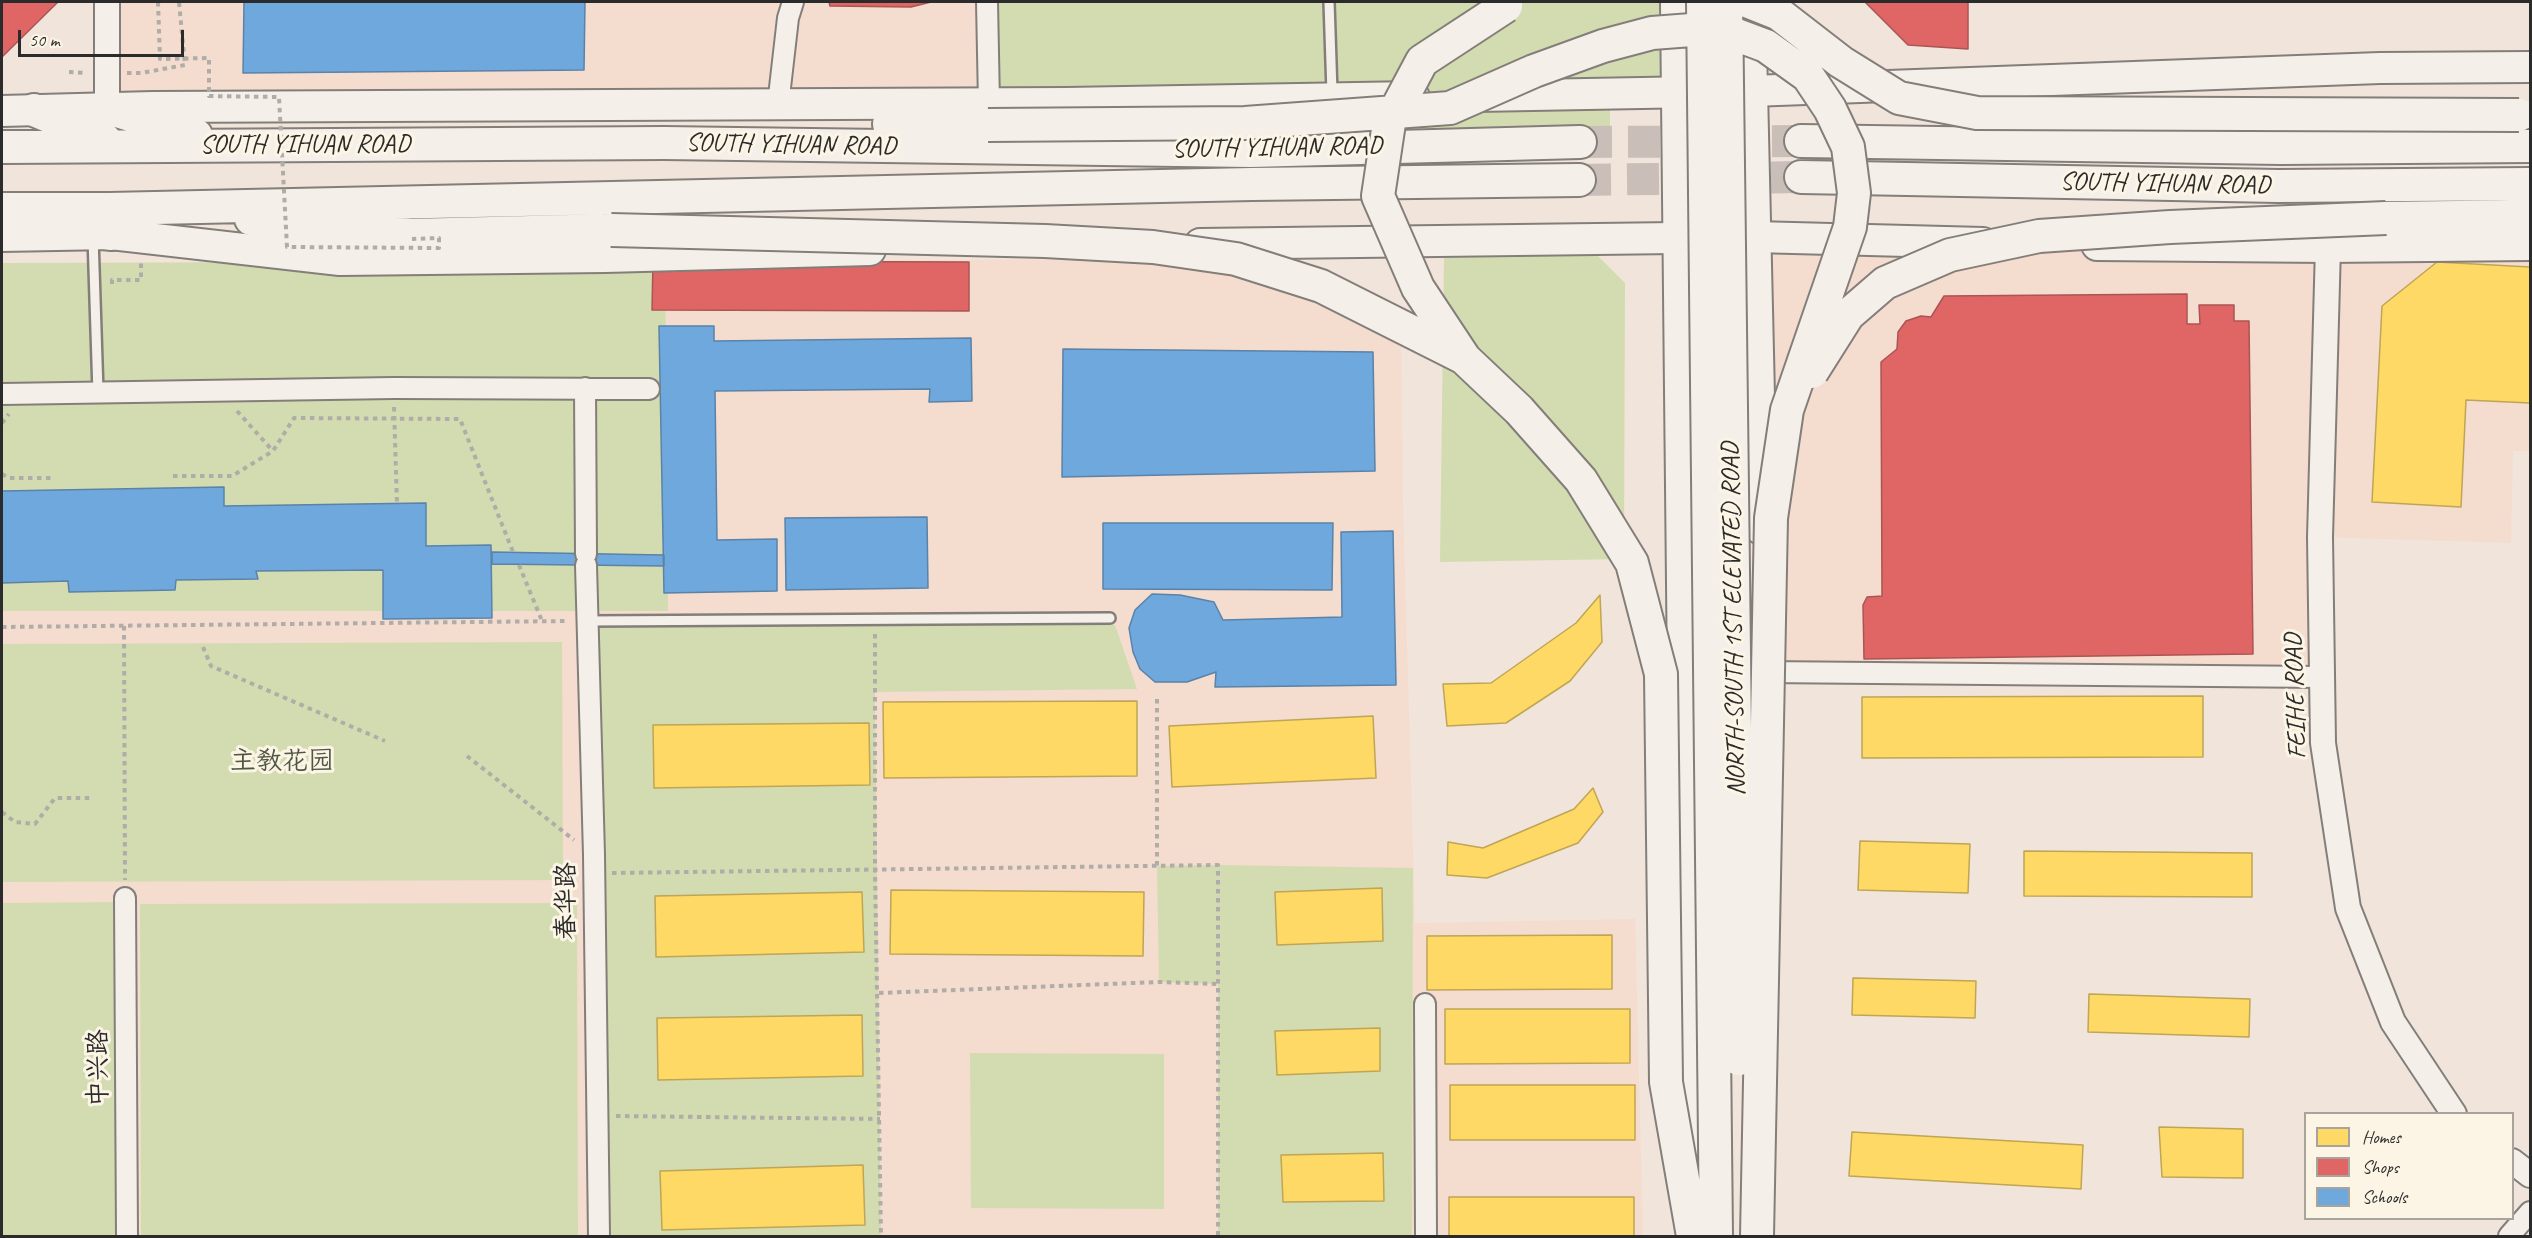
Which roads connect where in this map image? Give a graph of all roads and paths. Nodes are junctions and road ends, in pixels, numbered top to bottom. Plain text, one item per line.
1 (107, 2) edge
2 (158, 2) edge
3 (179, 2) edge
4 (793, 2) edge
5 (987, 2) edge
6 (1329, 2) edge
7 (1521, 2) edge
8 (1677, 2) edge
9 (1703, 2) edge
10 (1726, 2) edge
11 (1749, 2) edge
12 (2530, 67) edge
13 (141, 73) dead end
14 (1678, 91) junction
15 (1751, 91) junction
16 (1332, 98) junction
17 (778, 105) junction
18 (107, 108) junction
19 (34, 110) junction
20 (2, 111) edge
21 (988, 114) junction
22 (2525, 115) edge
23 (1800, 141) tunnel mouth
24 (1580, 142) tunnel mouth
25 (664, 143) junction
26 (116, 145) junction
27 (228, 145) junction
28 (2530, 146) edge
29 (2, 147) edge
30 (1800, 177) tunnel mouth
31 (1579, 180) tunnel mouth
32 (2530, 184) edge
33 (185, 207) junction
34 (2, 209) edge
35 (2530, 216) edge
36 (2, 219) edge
37 (102, 234) junction
38 (2, 236) edge
39 (1755, 237) junction
40 (412, 238) dead end
41 (1681, 239) junction
42 (2530, 245) edge
43 (2328, 247) junction
44 (141, 280) dead end
45 (112, 291) dead end
46 (1465, 359) junction
47 (394, 388) junction
48 (585, 388) junction
49 (649, 389) dead end
50 (220, 391) junction
51 (98, 393) junction
52 (2, 394) edge
53 (1787, 410) junction
54 (394, 419) junction
55 (273, 451) junction
56 (2, 474) edge
57 (174, 476) dead end
58 (53, 478) dead end
59 (397, 504) dead end
60 (513, 552) dead end
61 (519, 565) dead end
62 (1110, 618) dead end
63 (542, 621) junction
64 (588, 621) junction
65 (875, 621) junction
66 (124, 626) junction
67 (2, 627) edge
68 (203, 646) dead end
69 (1763, 672) junction
70 (2322, 677) junction
71 (1157, 699) dead end
72 (385, 741) dead end
73 (466, 756) dead end
74 (90, 798) dead end
75 (2, 812) edge
76 (594, 864) junction
77 (1157, 866) junction
78 (875, 870) junction
79 (125, 898) joint
80 (1218, 984) junction
81 (879, 993) junction
82 (1425, 1004) dead end
83 (2453, 1112) edge
84 (597, 1116) junction
85 (880, 1119) junction
86 (2514, 1163) edge
87 (2530, 1175) edge
88 (2530, 1212) edge
89 (127, 1236) edge
90 (599, 1236) edge
91 (882, 1236) edge
92 (1218, 1236) edge
93 (1426, 1236) edge
94 (1691, 1236) edge
95 (1716, 1236) edge
96 (1742, 1236) edge
97 (1757, 1236) edge
98 (1772, 1236) edge
99 (2509, 1236) edge

1 - 18 street
2 - 40 path, bridge
3 - 13 path
4 - 17 street
5 - 21 street
6 - 16 lane
7 - 46 highway, bridge
8 - 14 highway
9 - 95 highway, NORTH-SOUTH 1ST ELEVATED ROAD, bridge
10 - 96 highway, NORTH-SOUTH 1ST ELEVATED ROAD, bridge
11 - 15 highway
11 - 22 highway, bridge
12 - 15 main road
14 - 15 main road
14 - 16 main road
14 - 41 highway
15 - 39 highway
16 - 21 main road
17 - 18 main road
17 - 21 main road
18 - 19 main road
18 - 27 highway
19 - 20 main road
19 - 26 highway
21 - 25 highway
21 - 53 highway, bridge
23 - 28 highway, SOUTH YIHUAN ROAD
24 - 25 highway, SOUTH YIHUAN ROAD
25 - 27 highway, SOUTH YIHUAN ROAD
26 - 27 highway, SOUTH YIHUAN ROAD
26 - 29 highway, SOUTH YIHUAN ROAD
30 - 32 highway, SOUTH YIHUAN ROAD
31 - 33 highway, SOUTH YIHUAN ROAD
33 - 34 highway, SOUTH YIHUAN ROAD
33 - 46 highway, bridge
35 - 53 highway, bridge
36 - 37 highway
37 - 38 main road
37 - 41 main road
37 - 51 lane
39 - 41 main road
39 - 43 main road
39 - 69 highway
41 - 94 highway
42 - 43 main road
43 - 70 street, FEIHE ROAD
44 - 45 path
46 - 94 highway, bridge
47 - 48 street
47 - 50 street
47 - 54 path
48 - 49 street
48 - 64 street, 春华路
50 - 51 street
50 - 55 path
51 - 52 street
53 - 97 highway, bridge
54 - 55 path
54 - 59 path
54 - 60 path
55 - 57 path
56 - 58 path
61 - 63 path
62 - 65 lane
63 - 64 path
63 - 66 path
64 - 65 lane
64 - 76 street, 春华路
65 - 78 path
66 - 67 path
66 - 79 path
68 - 72 path
69 - 70 street
69 - 98 highway
70 - 83 street, FEIHE ROAD
71 - 77 path
73 - 76 path
74 - 75 path
76 - 78 path
76 - 84 street, 春华路
77 - 78 path
77 - 80 path
78 - 81 path
79 - 89 street, 中兴路
80 - 81 path
80 - 92 path
81 - 85 path
82 - 93 street
84 - 85 path
84 - 90 street, 春华路
85 - 91 path
86 - 87 street
88 - 99 street

